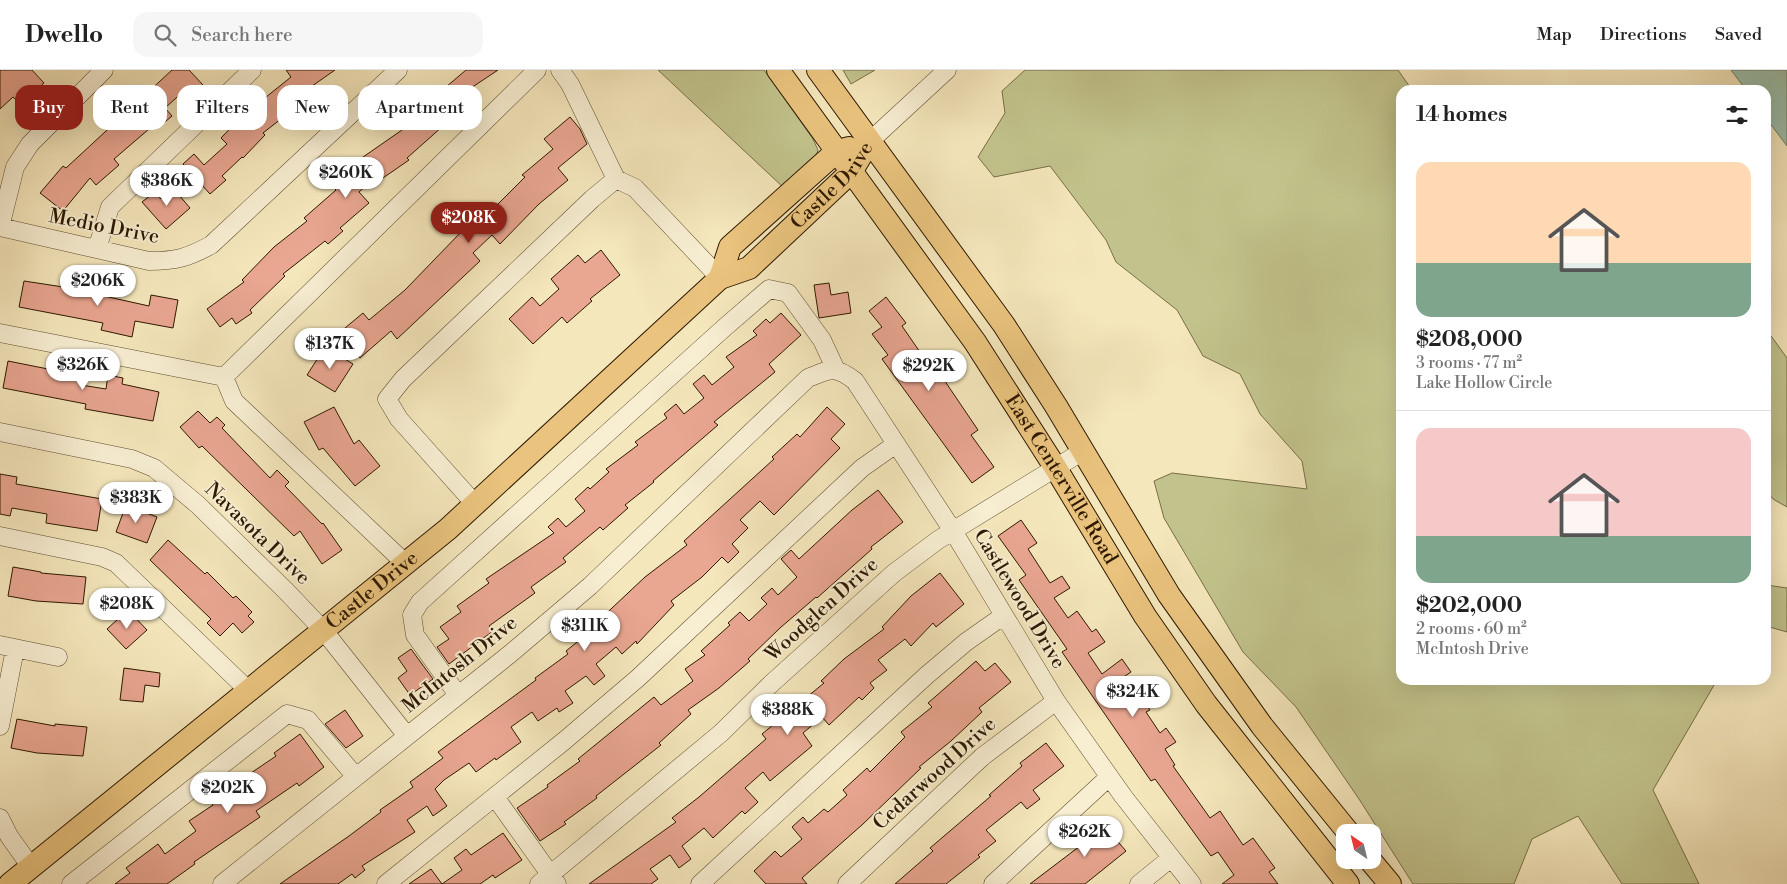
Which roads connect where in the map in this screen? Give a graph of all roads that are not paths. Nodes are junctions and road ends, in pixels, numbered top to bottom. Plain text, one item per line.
1 (104, 70) edge
2 (252, 70) edge
3 (398, 70) edge
4 (537, 70) edge
5 (560, 70) edge
6 (778, 70) edge
7 (818, 70) edge
8 (947, 70) edge
9 (869, 142) junction
10 (836, 152) junction
11 (851, 172) junction
12 (616, 179) junction
13 (0, 227) edge
14 (97, 249) junction
15 (720, 278) junction
16 (0, 333) edge
17 (831, 370) junction
18 (224, 378) junction
19 (0, 432) edge
20 (896, 444) junction
21 (1083, 451) junction
22 (1055, 467) junction
23 (475, 504) junction
24 (953, 531) junction
25 (0, 536) edge
26 (406, 564) junction
27 (1003, 616) junction
28 (324, 631) junction
29 (8, 647) edge
30 (58, 657) dead end
31 (249, 691) junction
32 (458, 695) junction
33 (1056, 701) junction
34 (0, 726) edge
35 (407, 736) junction
36 (356, 777) junction
37 (1109, 777) junction
38 (495, 797) junction
39 (0, 818) edge
40 (1342, 824) edge
41 (1171, 858) junction
42 (31, 867) junction
43 (1378, 869) edge
44 (548, 881) edge
45 (10, 884) edge
46 (71, 884) edge
47 (222, 884) edge
48 (386, 884) edge
49 (700, 884) edge
50 (847, 884) edge
51 (992, 884) edge
52 (1139, 884) edge
53 (1192, 884) edge
54 (1348, 884) edge
55 (1390, 884) edge

1 - 13 street
2 - 14 street
3 - 14 street, Medio Drive
4 - 18 street
5 - 12 street
6 - 10 main road, East Centerville Road
7 - 9 main road, East Centerville Road
8 - 9 street
9 - 10 main road, Castle Drive
9 - 11 main road, Castle Drive
9 - 21 main road, East Centerville Road
10 - 11 main road, East Centerville Road
10 - 15 main road, Castle Drive
11 - 15 main road, Castle Drive
11 - 22 main road, East Centerville Road
12 - 15 street
12 - 23 street
13 - 14 street, Medio Drive
15 - 23 main road, Castle Drive
16 - 18 street
17 - 20 street, Castlewood Drive
17 - 32 street, McIntosh Drive
17 - 32 street
18 - 26 street
19 - 28 street, Navasota Drive
20 - 24 street, Castlewood Drive
20 - 38 street
21 - 22 street, Woodglen Drive
21 - 40 main road, East Centerville Road
22 - 24 street, Woodglen Drive
22 - 54 main road, East Centerville Road
23 - 26 main road, Castle Drive
24 - 27 street, Castlewood Drive
24 - 44 street, Woodglen Drive
25 - 31 street
26 - 28 main road, Castle Drive
27 - 33 street, Castlewood Drive
27 - 49 street
28 - 31 main road, Castle Drive
28 - 35 street, Navasota Drive
29 - 30 street
29 - 34 street
31 - 42 main road, Castle Drive
32 - 35 street, McIntosh Drive
33 - 37 street, Castlewood Drive
33 - 50 street, Cedarwood Drive
35 - 36 street, McIntosh Drive
36 - 46 street
36 - 47 street, McIntosh Drive
37 - 41 street, Castlewood Drive
37 - 51 street
38 - 44 street
38 - 48 street
39 - 42 street
41 - 52 street
41 - 53 street, Castlewood Drive
42 - 45 main road, Castle Drive
43 - 55 main road

